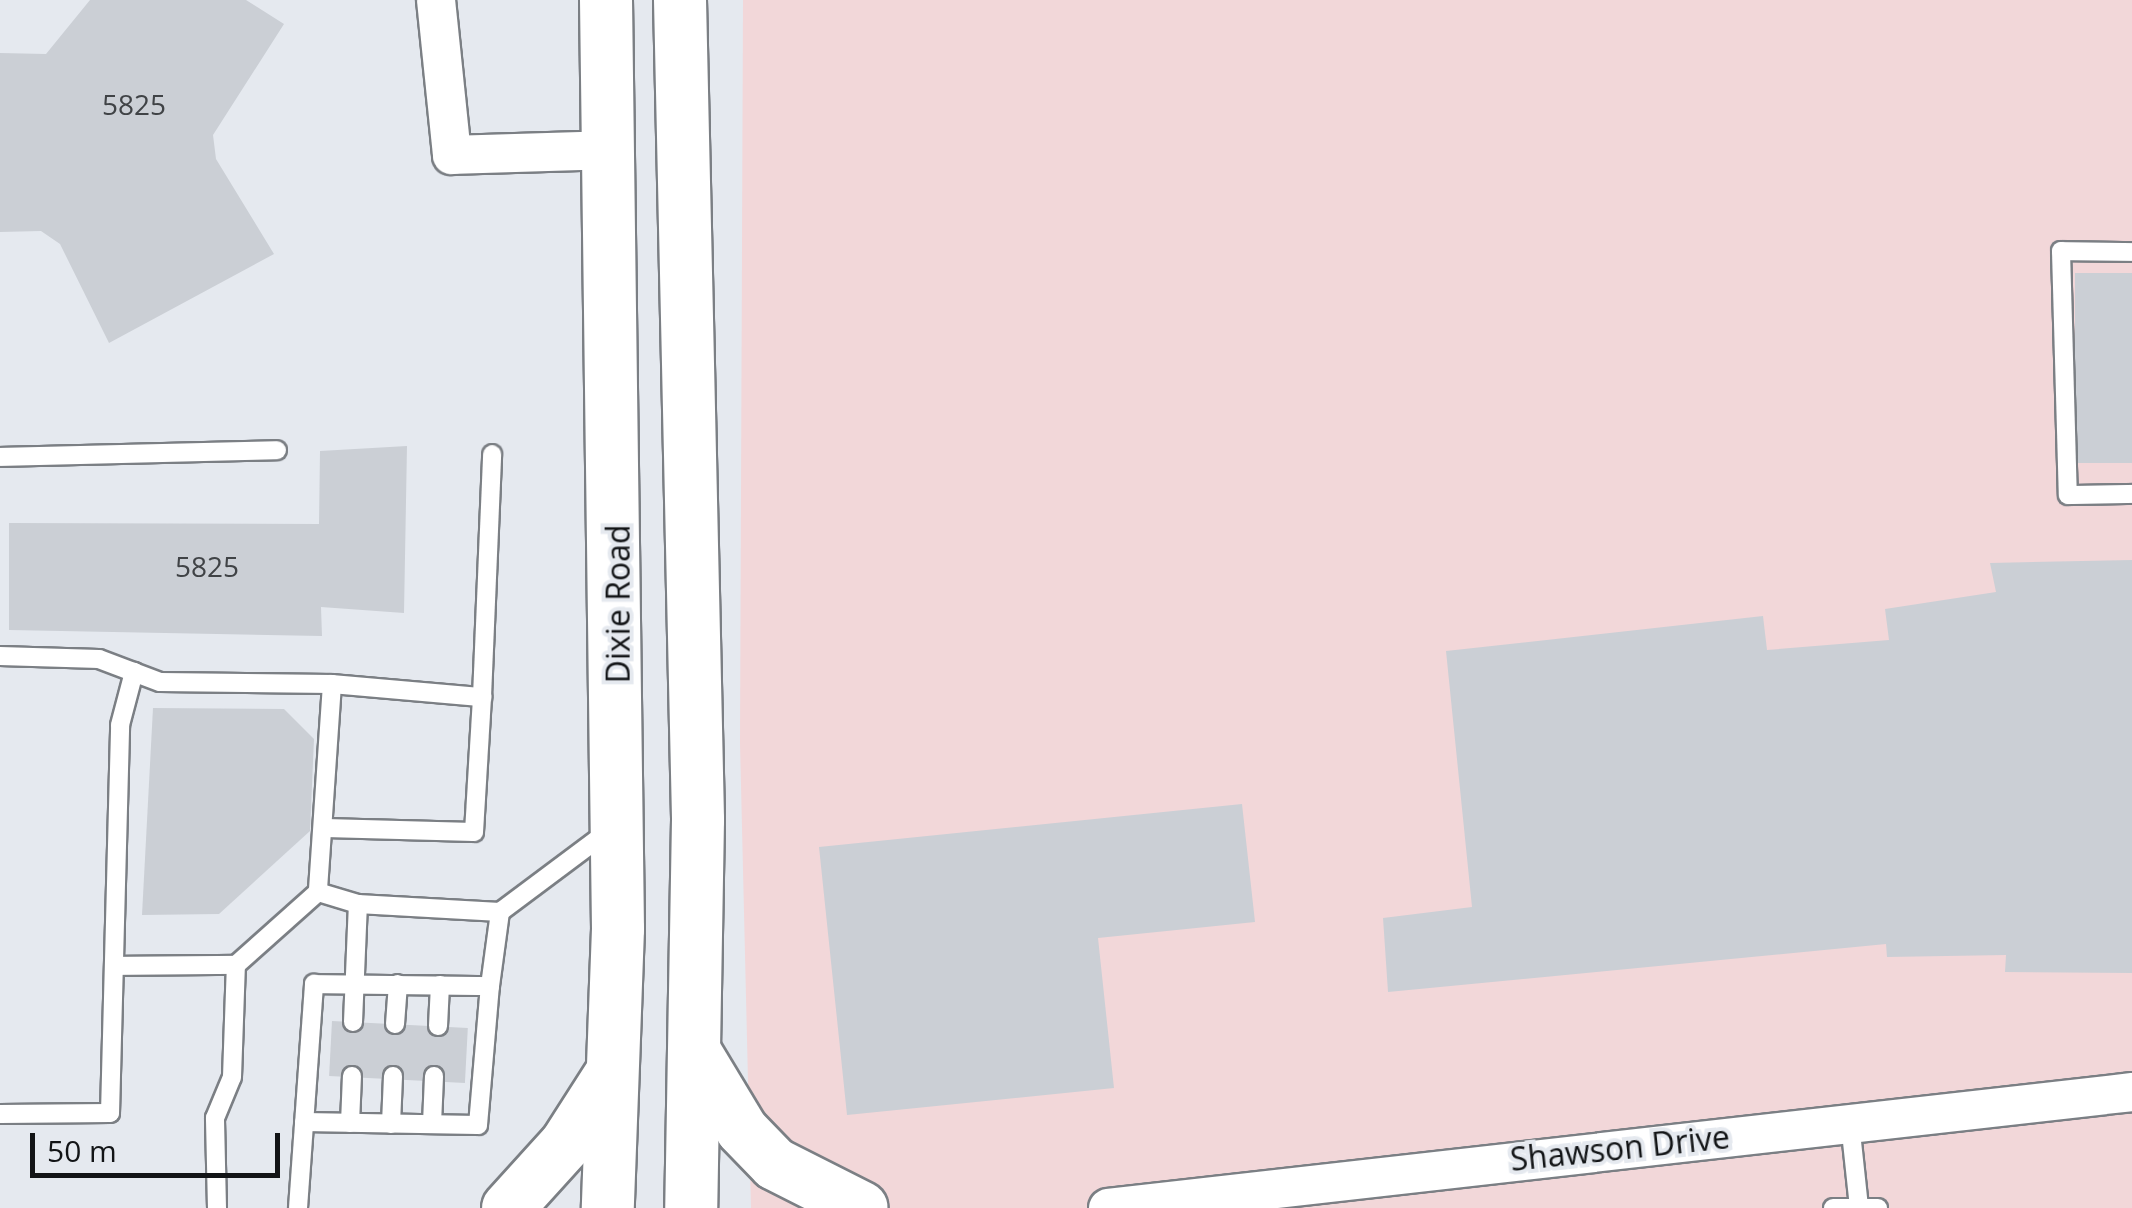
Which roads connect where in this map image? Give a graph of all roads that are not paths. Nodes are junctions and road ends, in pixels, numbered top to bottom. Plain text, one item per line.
1 (436, 0) edge
2 (606, 0) edge
3 (680, 0) edge
4 (611, 150) junction
5 (2132, 252) edge
6 (276, 450) dead end
7 (492, 454) dead end
8 (0, 457) edge
9 (2132, 494) edge
10 (0, 656) edge
11 (134, 672) junction
12 (332, 684) junction
13 (482, 697) junction
14 (618, 822) junction
15 (325, 828) junction
16 (318, 892) junction
17 (358, 904) junction
18 (500, 912) junction
19 (114, 966) junction
20 (236, 966) junction
21 (354, 983) junction
22 (398, 984) junction
23 (440, 985) junction
24 (490, 986) junction
25 (353, 1022) dead end
26 (395, 1024) dead end
27 (438, 1026) dead end
28 (694, 1051) junction
29 (613, 1070) junction
30 (352, 1076) dead end
31 (393, 1076) dead end
32 (434, 1076) dead end
33 (2132, 1092) edge
34 (0, 1114) edge
35 (304, 1122) junction
36 (350, 1123) junction
37 (1850, 1123) junction
38 (391, 1124) junction
39 (432, 1124) junction
40 (1860, 1207) edge
41 (216, 1208) edge
42 (298, 1208) edge
43 (508, 1208) edge
44 (608, 1208) edge
45 (691, 1208) edge
46 (862, 1208) edge
47 (1108, 1208) edge
48 (1833, 1208) edge
49 (1878, 1208) edge

1 - 4 street
2 - 4 main road, Dixie Road
3 - 28 main road
4 - 14 main road, Dixie Road
5 - 9 lane
6 - 8 lane
7 - 13 lane
10 - 11 lane
11 - 12 lane
11 - 19 lane
12 - 13 lane
12 - 15 lane
13 - 15 lane
14 - 18 lane
14 - 29 main road, Dixie Road
15 - 16 lane
16 - 17 lane
16 - 20 lane
17 - 18 lane
17 - 21 lane
18 - 24 lane
19 - 20 lane
19 - 34 lane
20 - 41 lane
21 - 22 lane
21 - 25 lane
21 - 35 lane
22 - 23 lane
22 - 26 lane
23 - 24 lane
23 - 27 lane
24 - 39 lane
28 - 45 main road
28 - 46 main road
29 - 43 main road
29 - 44 main road, Dixie Road
30 - 36 lane
31 - 38 lane
32 - 39 lane
33 - 37 street, Shawson Drive
35 - 36 lane
35 - 42 lane
36 - 38 lane
37 - 40 lane
37 - 47 street, Shawson Drive
38 - 39 lane
40 - 48 lane
40 - 49 lane

